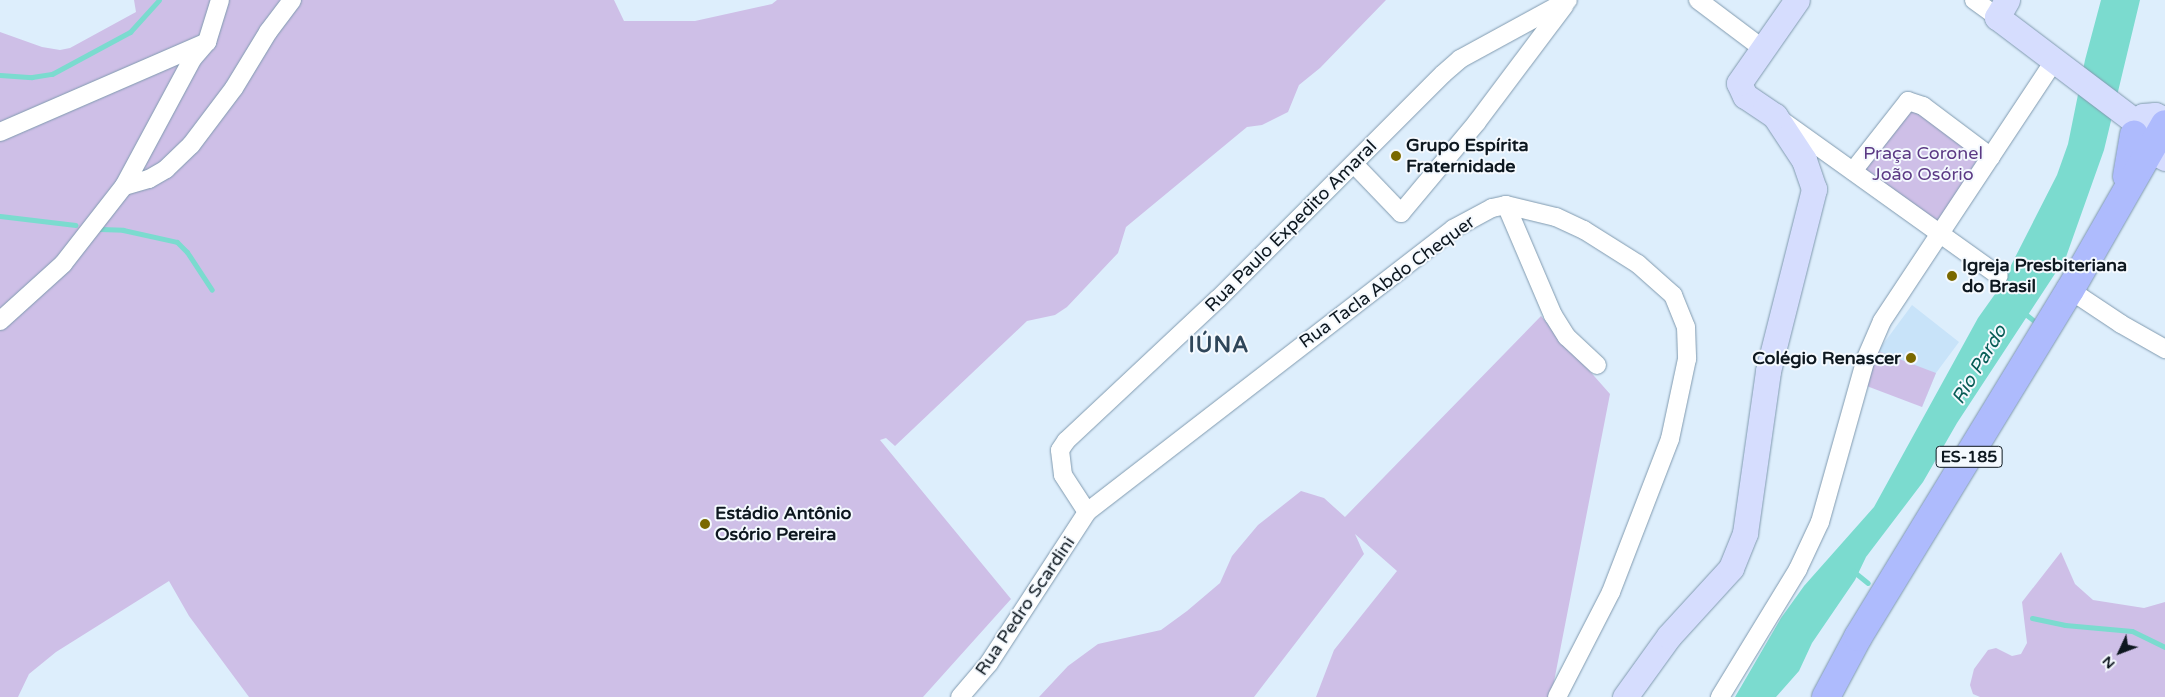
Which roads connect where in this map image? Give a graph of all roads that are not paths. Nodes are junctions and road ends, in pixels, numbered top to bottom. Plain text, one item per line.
1 (220, 0) edge
2 (292, 0) edge
3 (1698, 0) edge
4 (1796, 0) edge
5 (1974, 0) edge
6 (1568, 1) edge
7 (2002, 8) edge
8 (207, 42) junction
9 (1762, 48) junction
10 (2055, 60) junction
11 (1775, 116) junction
12 (0, 132) edge
13 (2151, 136) edge
14 (1991, 157) junction
15 (1354, 164) junction
16 (1853, 171) junction
17 (124, 186) junction
18 (1506, 204) junction
19 (2112, 218) junction
20 (1941, 235) junction
21 (1999, 276) dead end
22 (2070, 290) junction
23 (0, 321) edge
24 (2165, 349) edge
25 (1597, 365) dead end
26 (1087, 512) junction
27 (960, 697) edge
28 (1557, 697) edge
29 (1625, 697) edge
30 (1720, 697) edge
31 (1826, 697) edge

1 - 8 street
2 - 17 street
3 - 9 street
4 - 9 street
5 - 7 street
6 - 15 street, Rua Paulo Expedito Amaral
6 - 15 street
7 - 10 street
8 - 12 street
8 - 17 street
9 - 11 street
10 - 13 street
10 - 14 street
11 - 16 street
11 - 29 street
13 - 19 main road
13 - 19 main road
14 - 16 street
14 - 20 street
15 - 26 street, Rua Paulo Expedito Amaral
16 - 20 street
17 - 23 street
18 - 25 street
18 - 26 street, Rua Tacla Abdo Chequer
18 - 28 street
19 - 22 main road, ES-185
20 - 21 street
20 - 30 street
22 - 24 street
22 - 31 main road, ES-185
26 - 27 street, Rua Pedro Scardini

